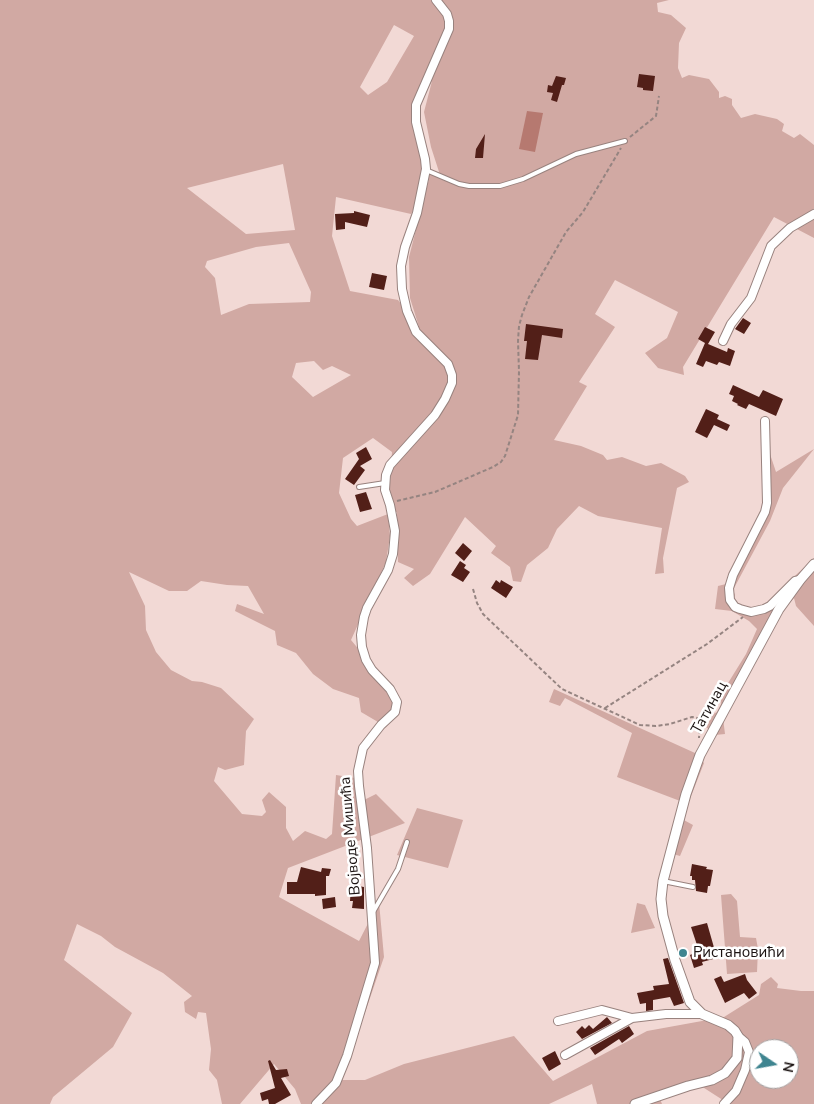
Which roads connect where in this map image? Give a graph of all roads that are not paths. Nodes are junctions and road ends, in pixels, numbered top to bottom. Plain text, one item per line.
1 (436, 0) edge
2 (625, 141) road end
3 (426, 170) junction
4 (814, 214) edge
5 (723, 342) dead end
6 (765, 421) dead end
7 (385, 483) junction
8 (359, 487) dead end
9 (814, 564) edge
10 (800, 580) junction
11 (407, 842) dead end
12 (662, 881) junction
13 (693, 887) dead end
14 (372, 914) junction
15 (702, 1014) junction
16 (632, 1018) junction
17 (558, 1021) dead end
18 (738, 1036) junction
19 (565, 1055) dead end
20 (316, 1104) edge
21 (635, 1104) edge
22 (724, 1104) edge

1 - 3 street
2 - 3 lane
3 - 7 street
4 - 5 street
6 - 10 street
7 - 8 lane
7 - 14 street, Војводе Мишића
9 - 10 street, Татинац
10 - 12 street, Татинац
11 - 14 lane, Војводе Мишића
12 - 13 lane
12 - 15 street, Татинац
14 - 20 street, Војводе Мишића
15 - 16 street
15 - 18 street
16 - 17 street
16 - 19 street
18 - 21 street
18 - 22 street

